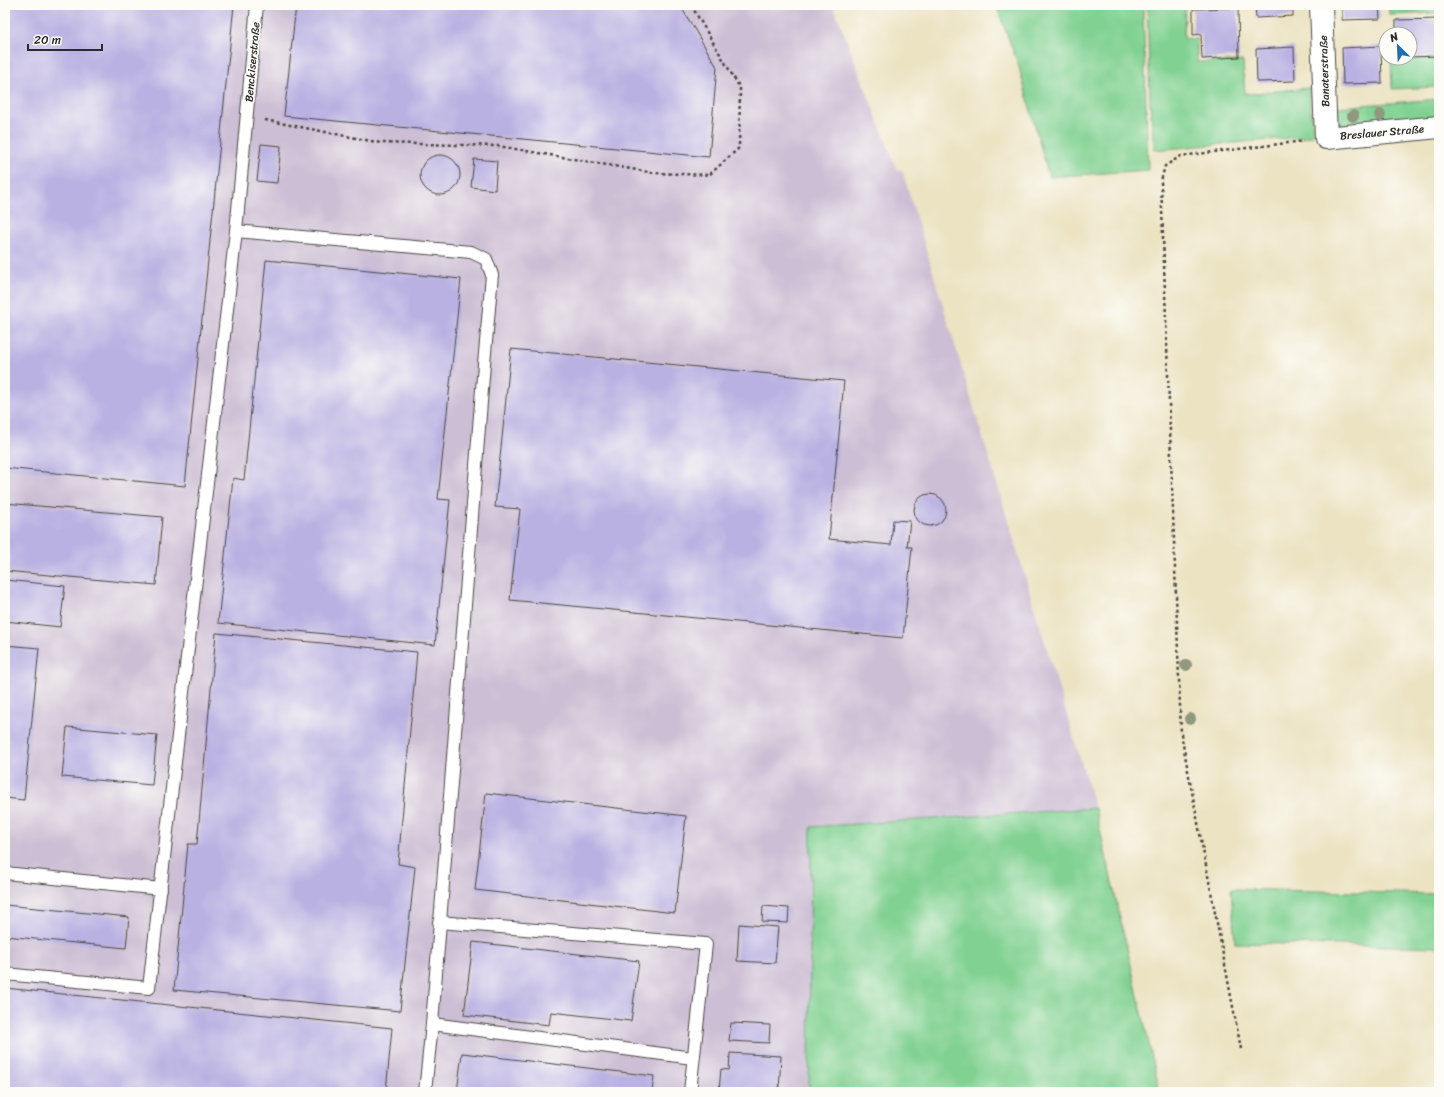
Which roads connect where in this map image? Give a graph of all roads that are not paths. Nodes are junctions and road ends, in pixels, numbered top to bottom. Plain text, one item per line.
1 (257, 5) edge
2 (1321, 5) edge
3 (1439, 127) edge
4 (1326, 138) joint
5 (236, 231) junction
6 (5, 873) edge
7 (161, 889) junction
8 (440, 922) junction
9 (5, 974) edge
10 (432, 1024) junction
11 (694, 1058) junction
12 (425, 1092) edge
13 (690, 1092) edge

1 - 5 lane, Benckiserstraße
2 - 4 street, Banaterstraße
3 - 4 street, Breslauer Straße
5 - 7 lane, Benckiserstraße
5 - 8 lane
6 - 7 lane
7 - 9 lane, Benckiserstraße
8 - 10 lane
8 - 11 lane
10 - 11 lane
10 - 12 lane
11 - 13 lane

